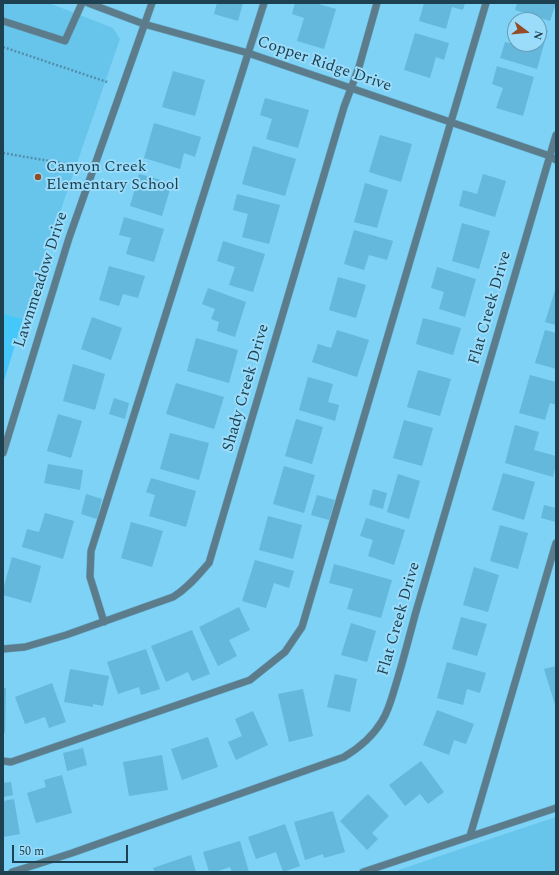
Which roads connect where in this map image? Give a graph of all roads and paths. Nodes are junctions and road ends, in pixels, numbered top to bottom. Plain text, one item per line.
1 (82, 3) edge
2 (88, 3) edge
3 (152, 3) edge
4 (264, 3) edge
5 (377, 3) edge
6 (486, 3) edge
7 (3, 21) edge
8 (144, 24) junction
9 (3, 47) edge
10 (248, 53) junction
11 (107, 82) dead end
12 (351, 89) junction
13 (451, 122) junction
14 (556, 135) edge
15 (3, 154) edge
16 (553, 158) edge
17 (79, 166) dead end
18 (3, 453) edge
19 (556, 543) edge
20 (104, 622) junction
21 (3, 649) edge
22 (3, 761) edge
23 (556, 808) edge
24 (470, 836) junction
25 (12, 872) edge
26 (363, 872) edge

1 - 7 street
2 - 8 street, Copper Ridge Drive
3 - 8 street, Lawnmeadow Drive
4 - 10 street
5 - 12 street, Shady Creek Drive
6 - 13 street
8 - 10 street, Copper Ridge Drive
8 - 18 street, Lawnmeadow Drive
9 - 11 path
10 - 12 street, Copper Ridge Drive
10 - 20 street
12 - 13 street, Copper Ridge Drive
12 - 20 street, Shady Creek Drive
13 - 16 street, Copper Ridge Drive
13 - 22 street
14 - 16 street, Flat Creek Drive
15 - 17 path
16 - 25 street, Flat Creek Drive
19 - 24 street
20 - 21 street, Shady Creek Drive
23 - 24 street
24 - 26 street

